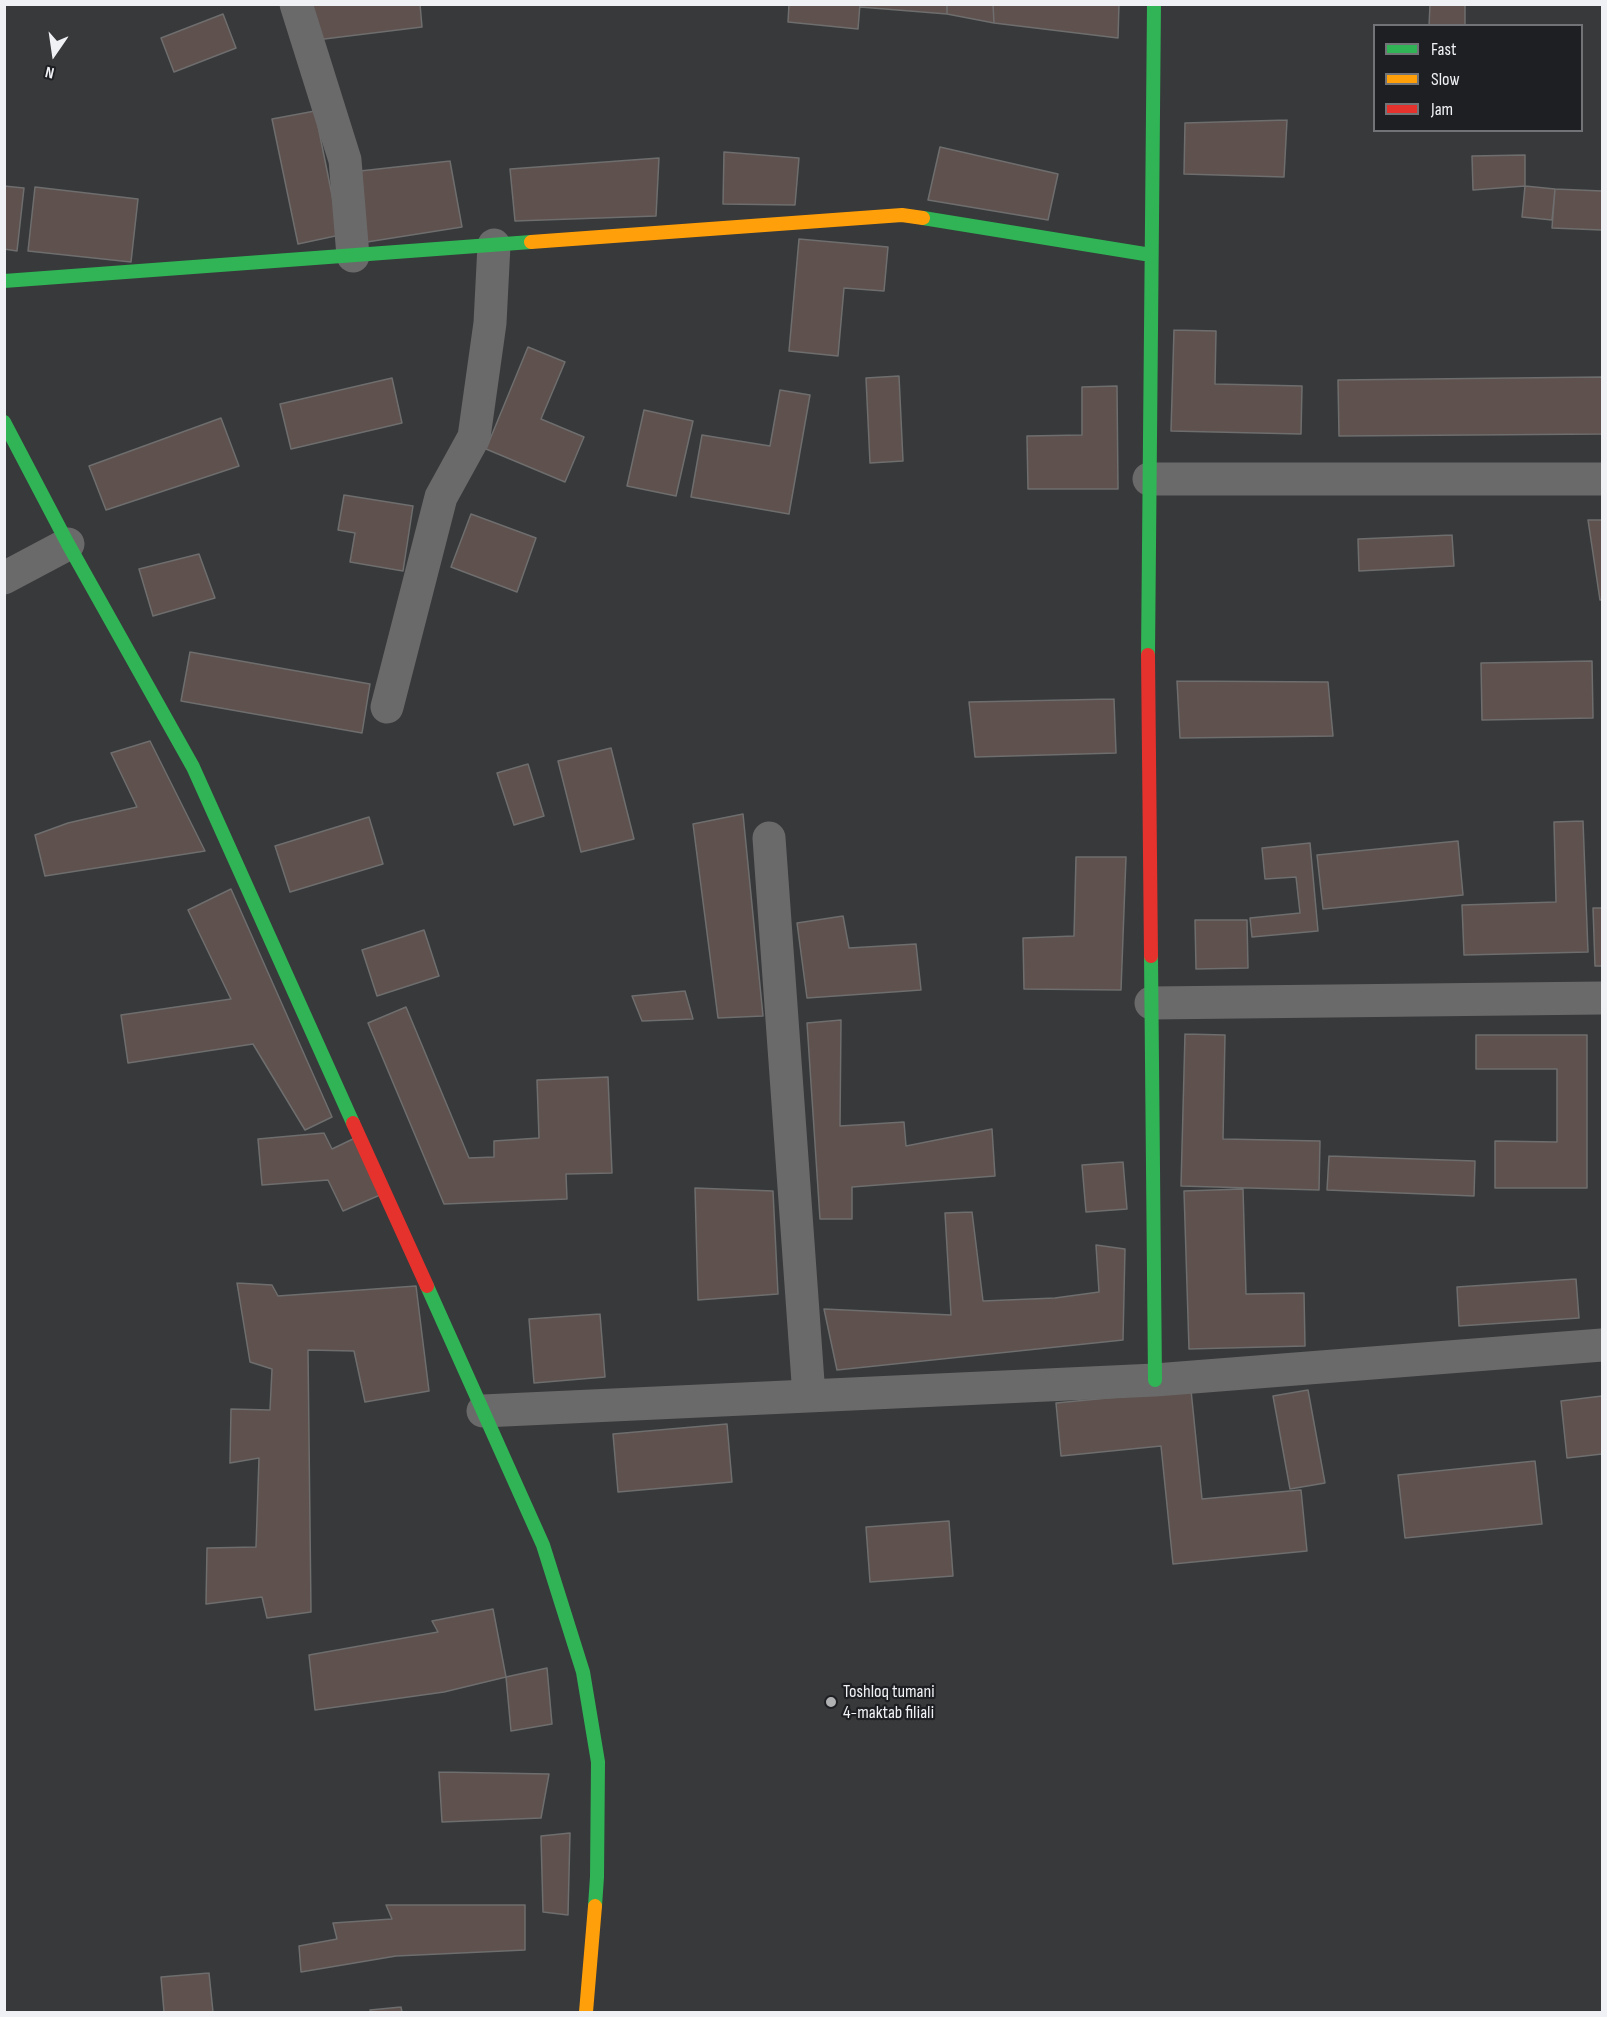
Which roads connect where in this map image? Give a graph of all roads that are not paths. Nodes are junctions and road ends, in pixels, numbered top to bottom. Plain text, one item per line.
1 (296, 4) edge
2 (1154, 4) edge
3 (494, 245) junction
4 (1151, 255) junction
5 (353, 256) junction
6 (4, 281) edge
7 (4, 422) edge
8 (1149, 479) junction
9 (1602, 479) edge
10 (68, 544) junction
11 (4, 578) edge
12 (387, 707) dead end
13 (769, 838) dead end
14 (1602, 998) edge
15 (1151, 1003) junction
16 (1602, 1345) edge
17 (1155, 1380) junction
18 (809, 1396) junction
19 (483, 1411) junction
20 (586, 2013) edge

1 - 5 street
2 - 4 street
3 - 4 street
3 - 5 street
3 - 12 street
4 - 8 street
5 - 6 street
7 - 10 street
8 - 9 street
8 - 15 street
10 - 11 street
10 - 19 street
13 - 18 street
14 - 15 street
15 - 17 street
16 - 17 street
17 - 18 street
18 - 19 street
19 - 20 street

